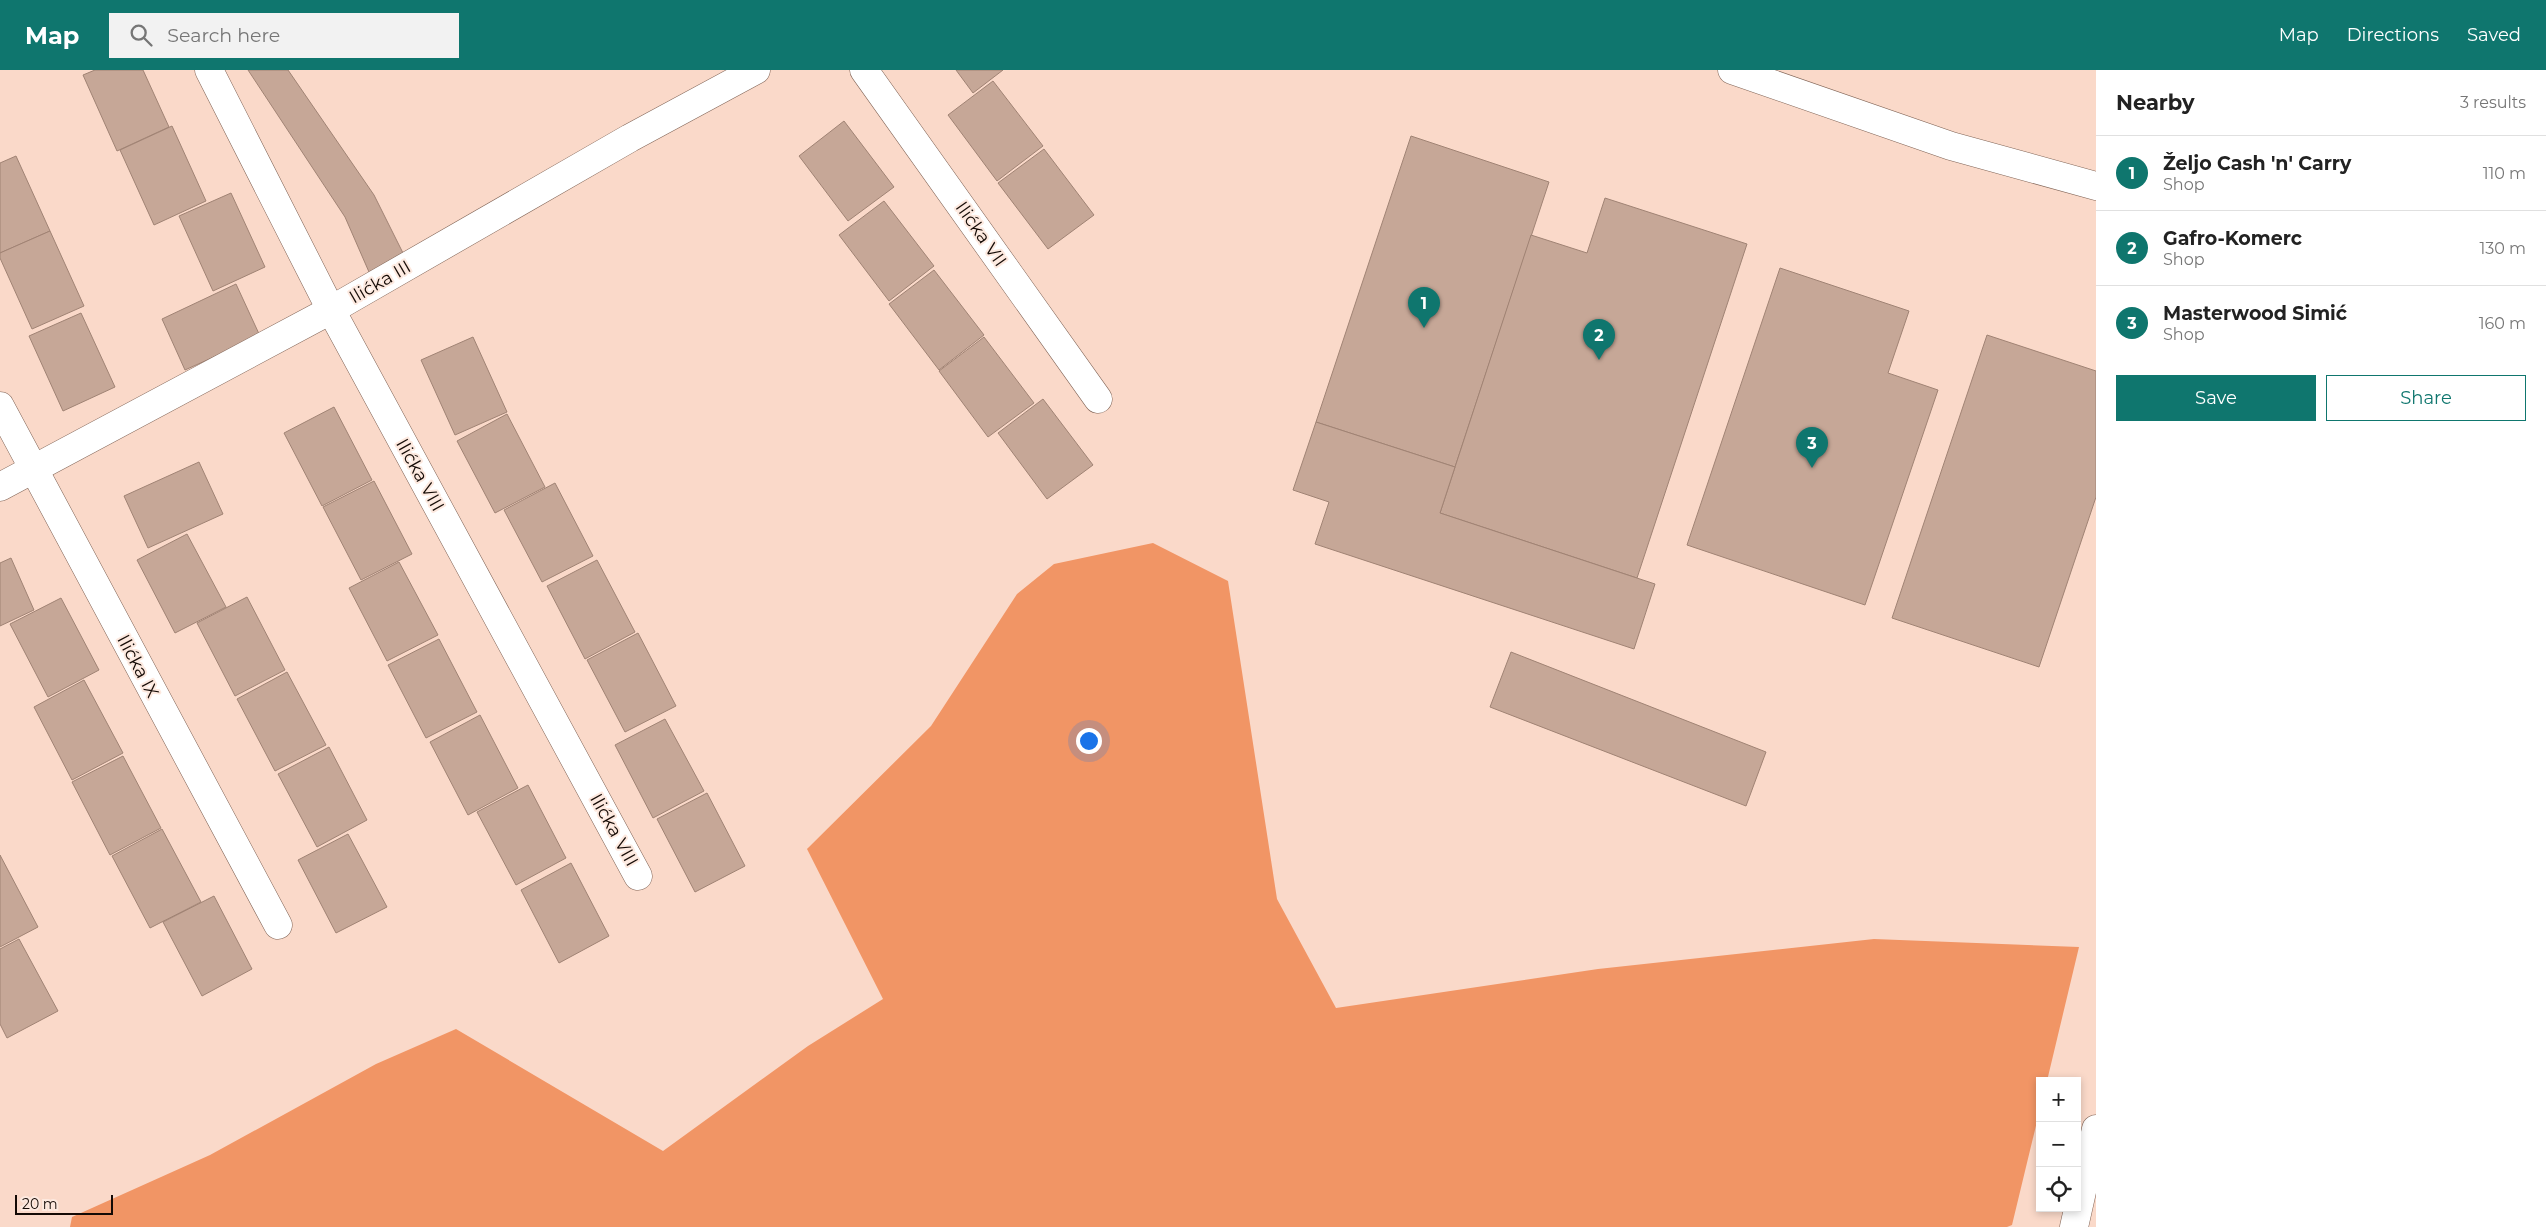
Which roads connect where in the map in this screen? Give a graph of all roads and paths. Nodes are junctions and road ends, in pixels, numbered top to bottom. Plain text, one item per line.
1 (209, 70) edge
2 (756, 70) edge
3 (864, 70) edge
4 (1732, 70) edge
5 (2096, 186) edge
6 (331, 310) junction
7 (1098, 399) dead end
8 (0, 406) edge
9 (33, 470) junction
10 (0, 487) edge
11 (638, 876) dead end
12 (278, 925) dead end
13 (2096, 1129) edge
14 (2074, 1227) edge

1 - 6 street, Ilićka VIII
2 - 6 street, Ilićka III
3 - 7 street, Ilićka VII
4 - 5 street
6 - 9 street, Ilićka III
6 - 11 street, Ilićka VIII
8 - 9 street, Ilićka IX
9 - 10 street, Ilićka III
9 - 12 street, Ilićka IX
13 - 14 street

